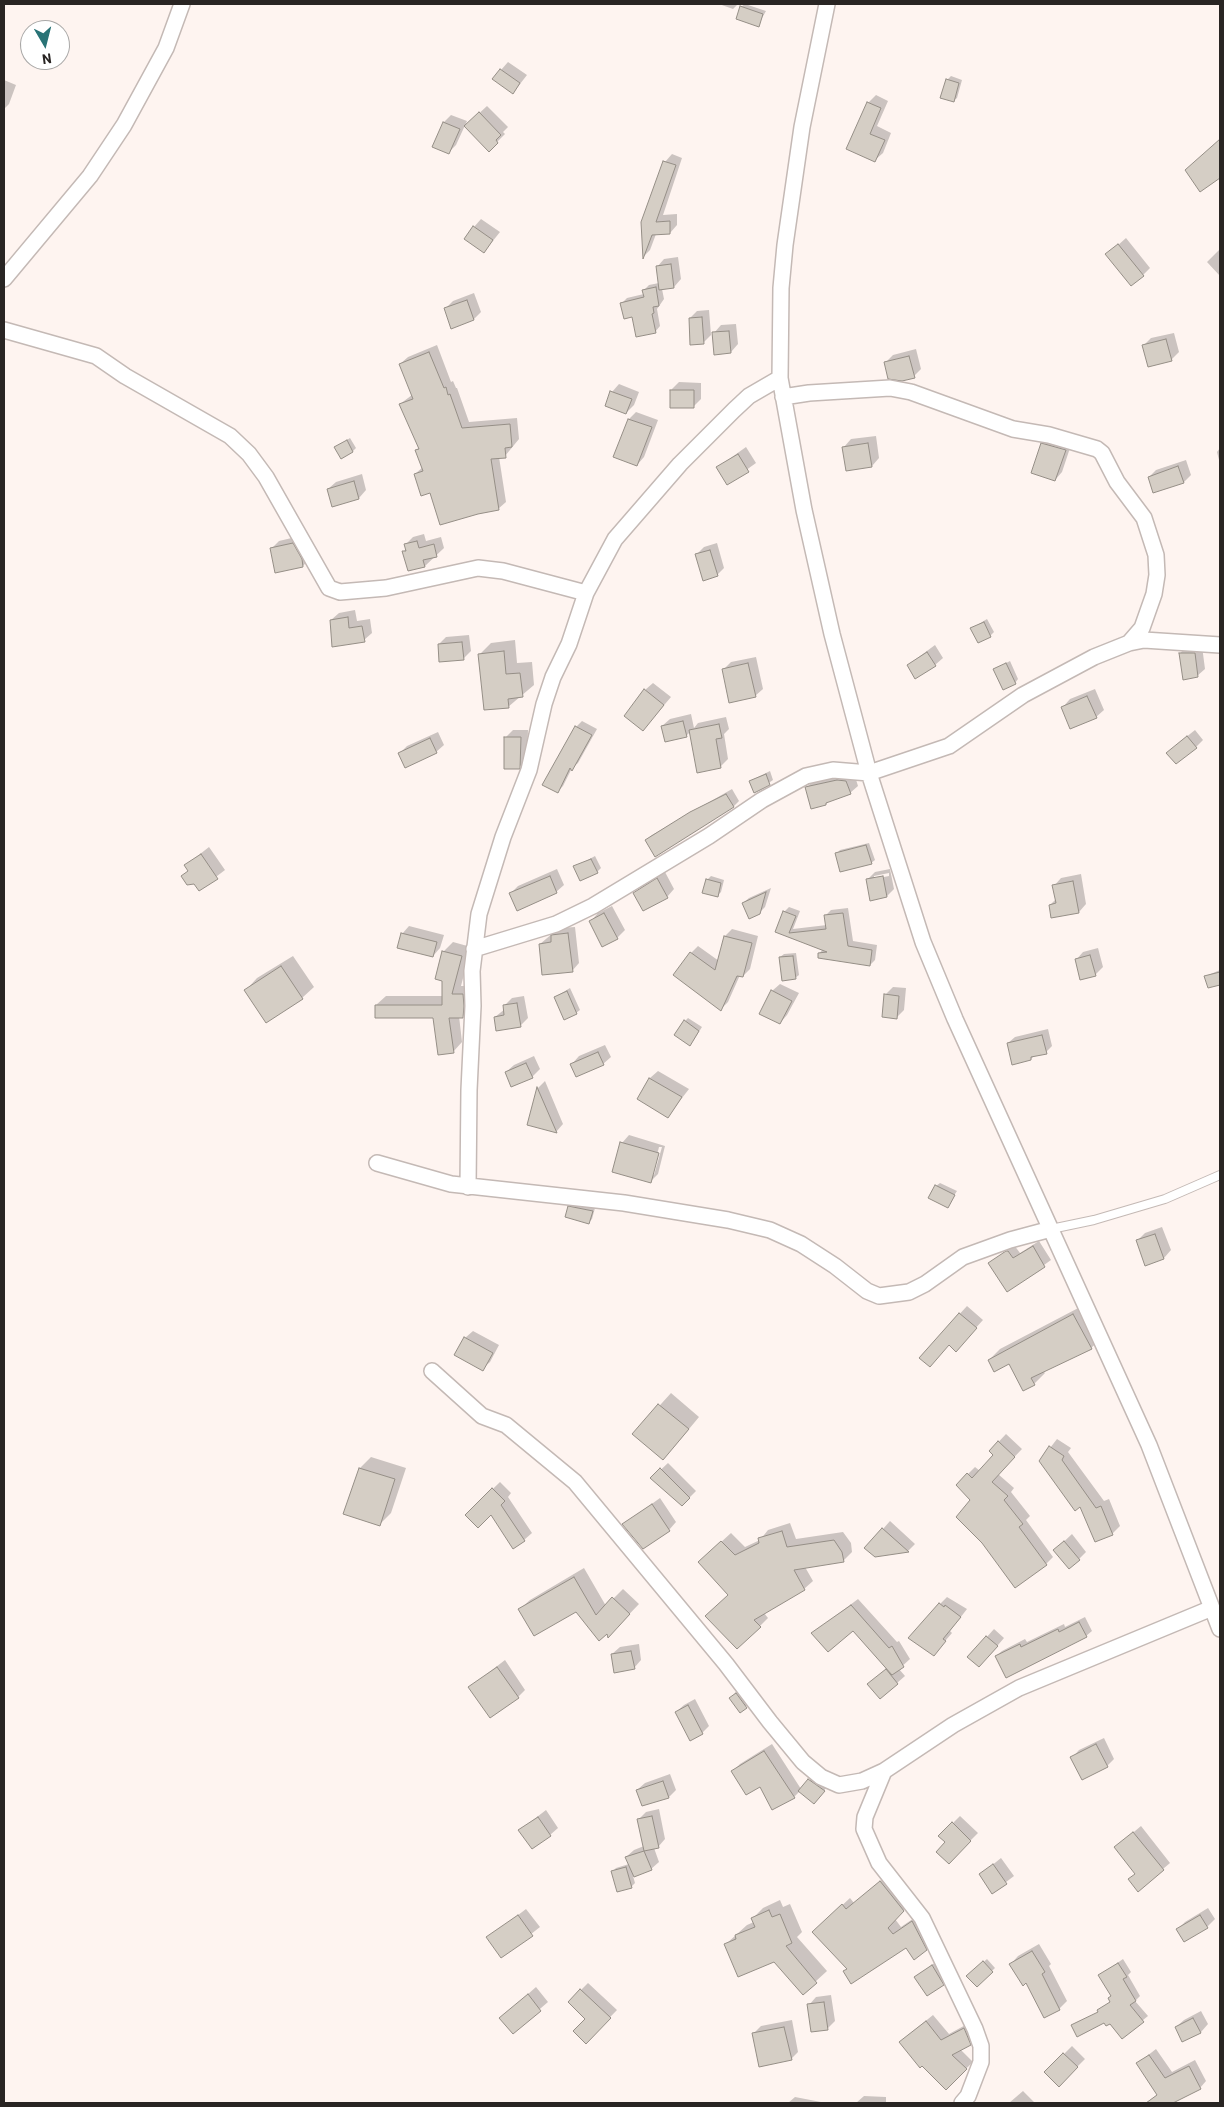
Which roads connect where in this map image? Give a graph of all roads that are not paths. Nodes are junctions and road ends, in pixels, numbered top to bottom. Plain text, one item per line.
1 (182, 4) edge
2 (827, 4) edge
3 (4, 279) edge
4 (4, 330) edge
5 (780, 378) junction
6 (783, 397) junction
7 (586, 593) junction
8 (1130, 643) junction
9 (1220, 645) edge
10 (869, 773) junction
11 (474, 949) junction
12 (377, 1163) dead end
13 (1220, 1175) edge
14 (468, 1187) junction
15 (1051, 1229) junction
16 (432, 1371) dead end
17 (1212, 1608) junction
18 (1220, 1628) edge
19 (884, 1771) junction
20 (962, 2103) edge

1 - 3 street
2 - 5 street
4 - 7 street
5 - 6 street
5 - 7 street
6 - 8 street
6 - 10 street
7 - 11 street
8 - 9 street
8 - 10 street
10 - 11 street
10 - 15 street
11 - 14 street
12 - 14 street
13 - 15 lane
14 - 15 street
15 - 17 street
16 - 19 street
17 - 18 street
17 - 19 street
19 - 20 street

